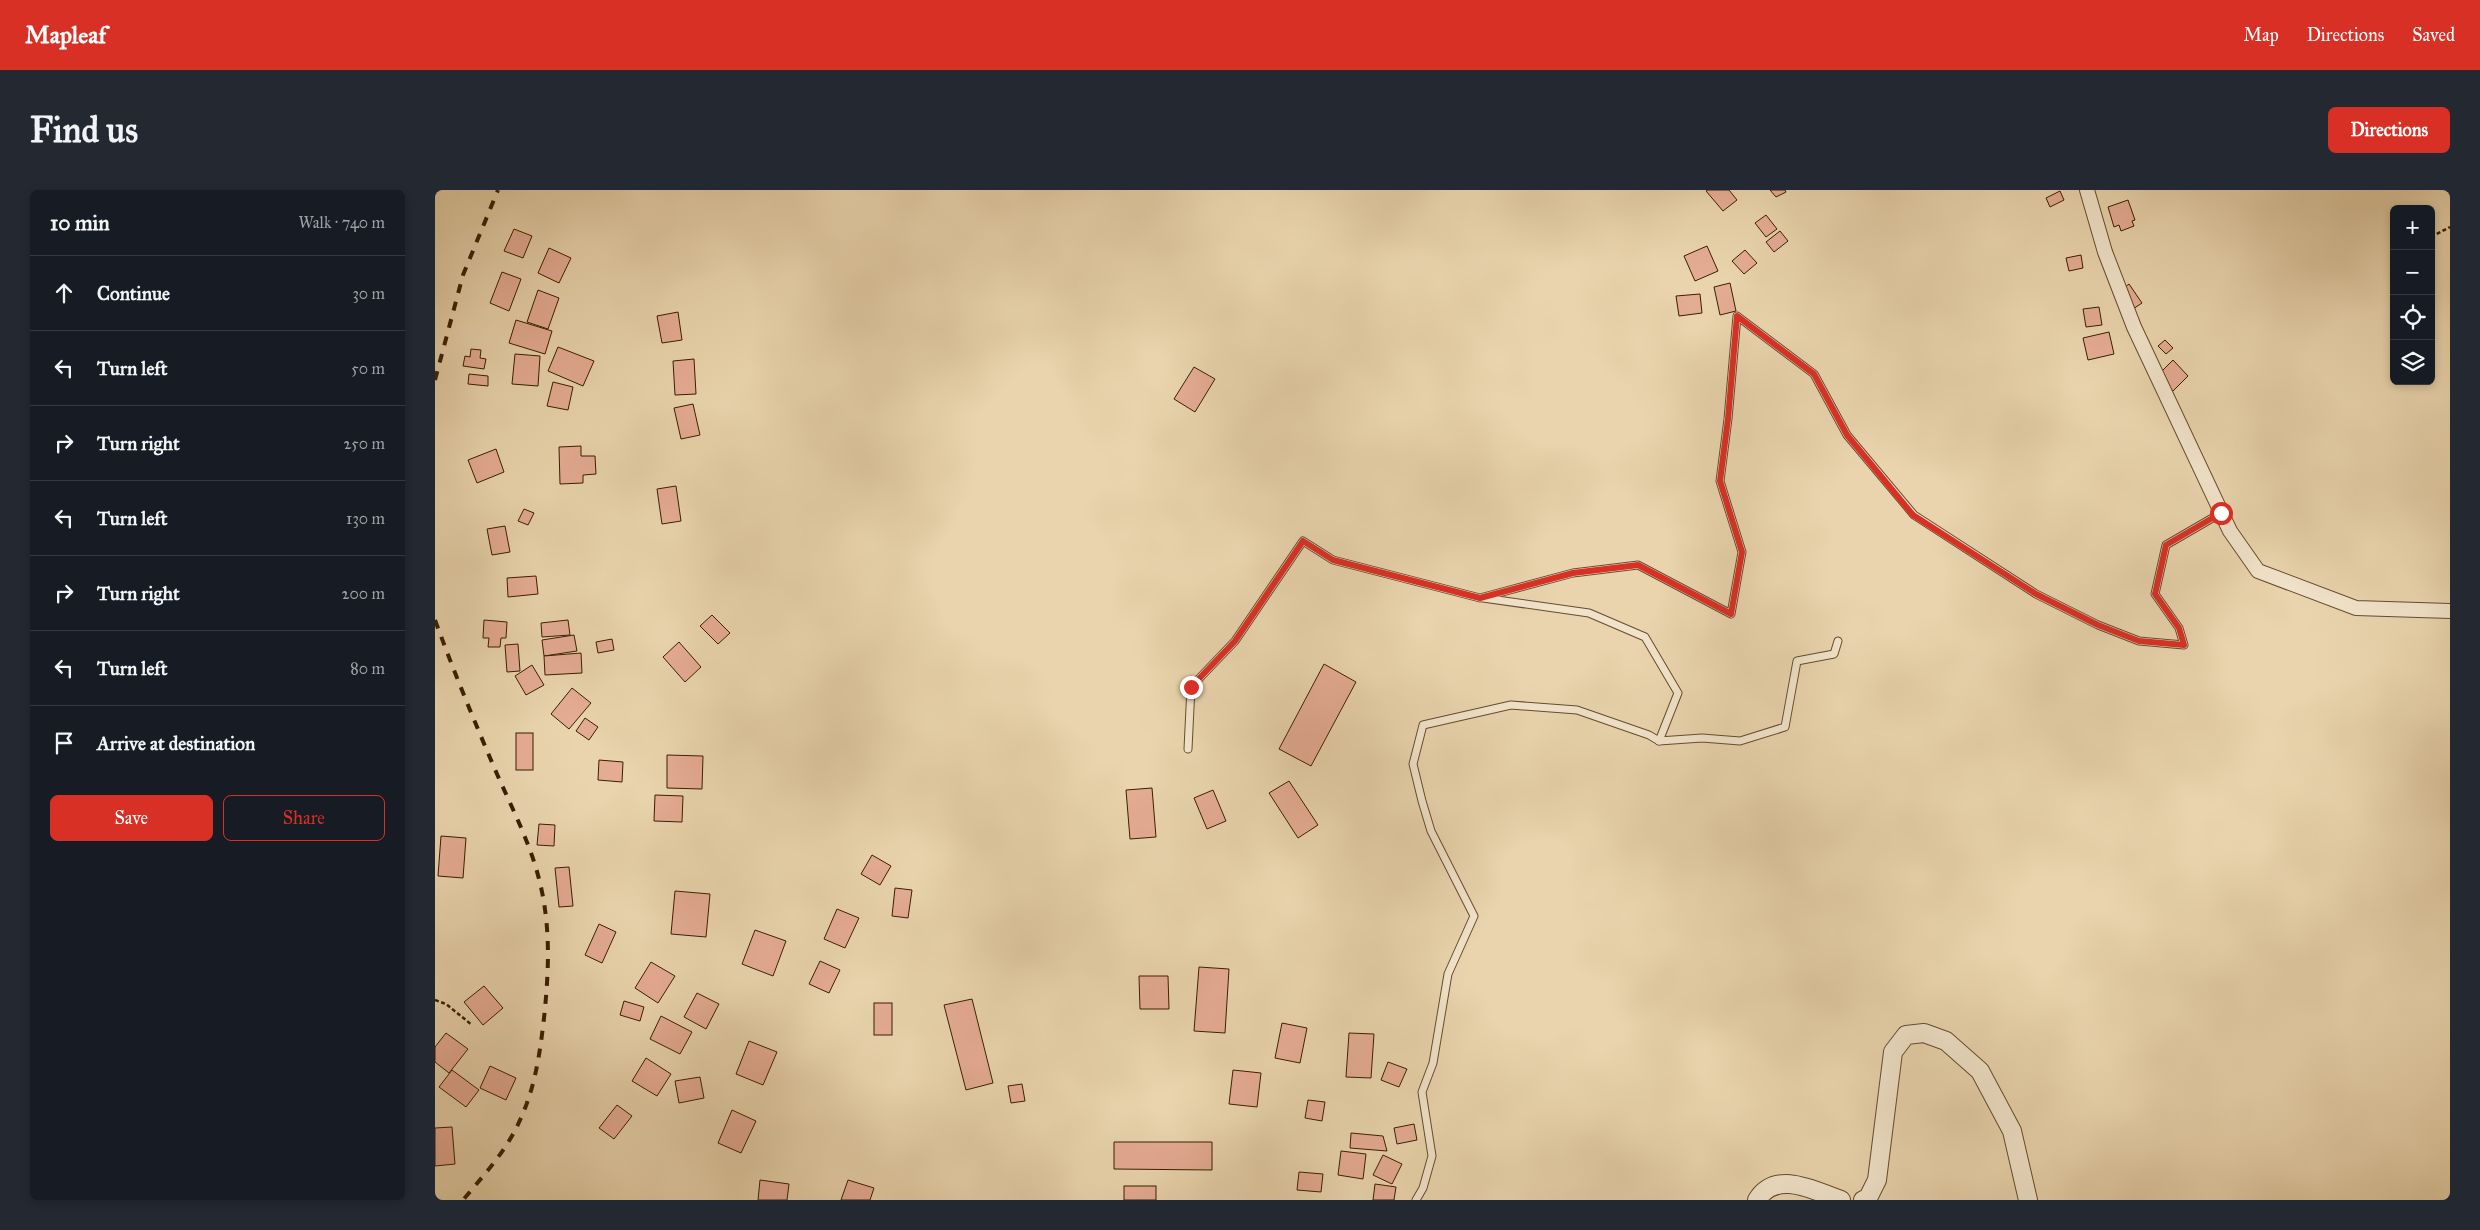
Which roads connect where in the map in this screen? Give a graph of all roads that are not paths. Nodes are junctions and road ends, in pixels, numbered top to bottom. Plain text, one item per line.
1 (2087, 190) edge
2 (2221, 513) junction
3 (1480, 598) junction
4 (2450, 612) edge
5 (1838, 641) dead end
6 (1659, 741) junction
7 (1188, 750) dead end
8 (1416, 1200) edge
9 (1757, 1200) edge
10 (1841, 1200) edge
11 (1863, 1200) edge
12 (2028, 1200) edge

1 - 2 street
2 - 3 lane
2 - 4 street
3 - 6 lane
3 - 7 lane
5 - 6 lane
6 - 8 lane
9 - 10 street
11 - 12 street

